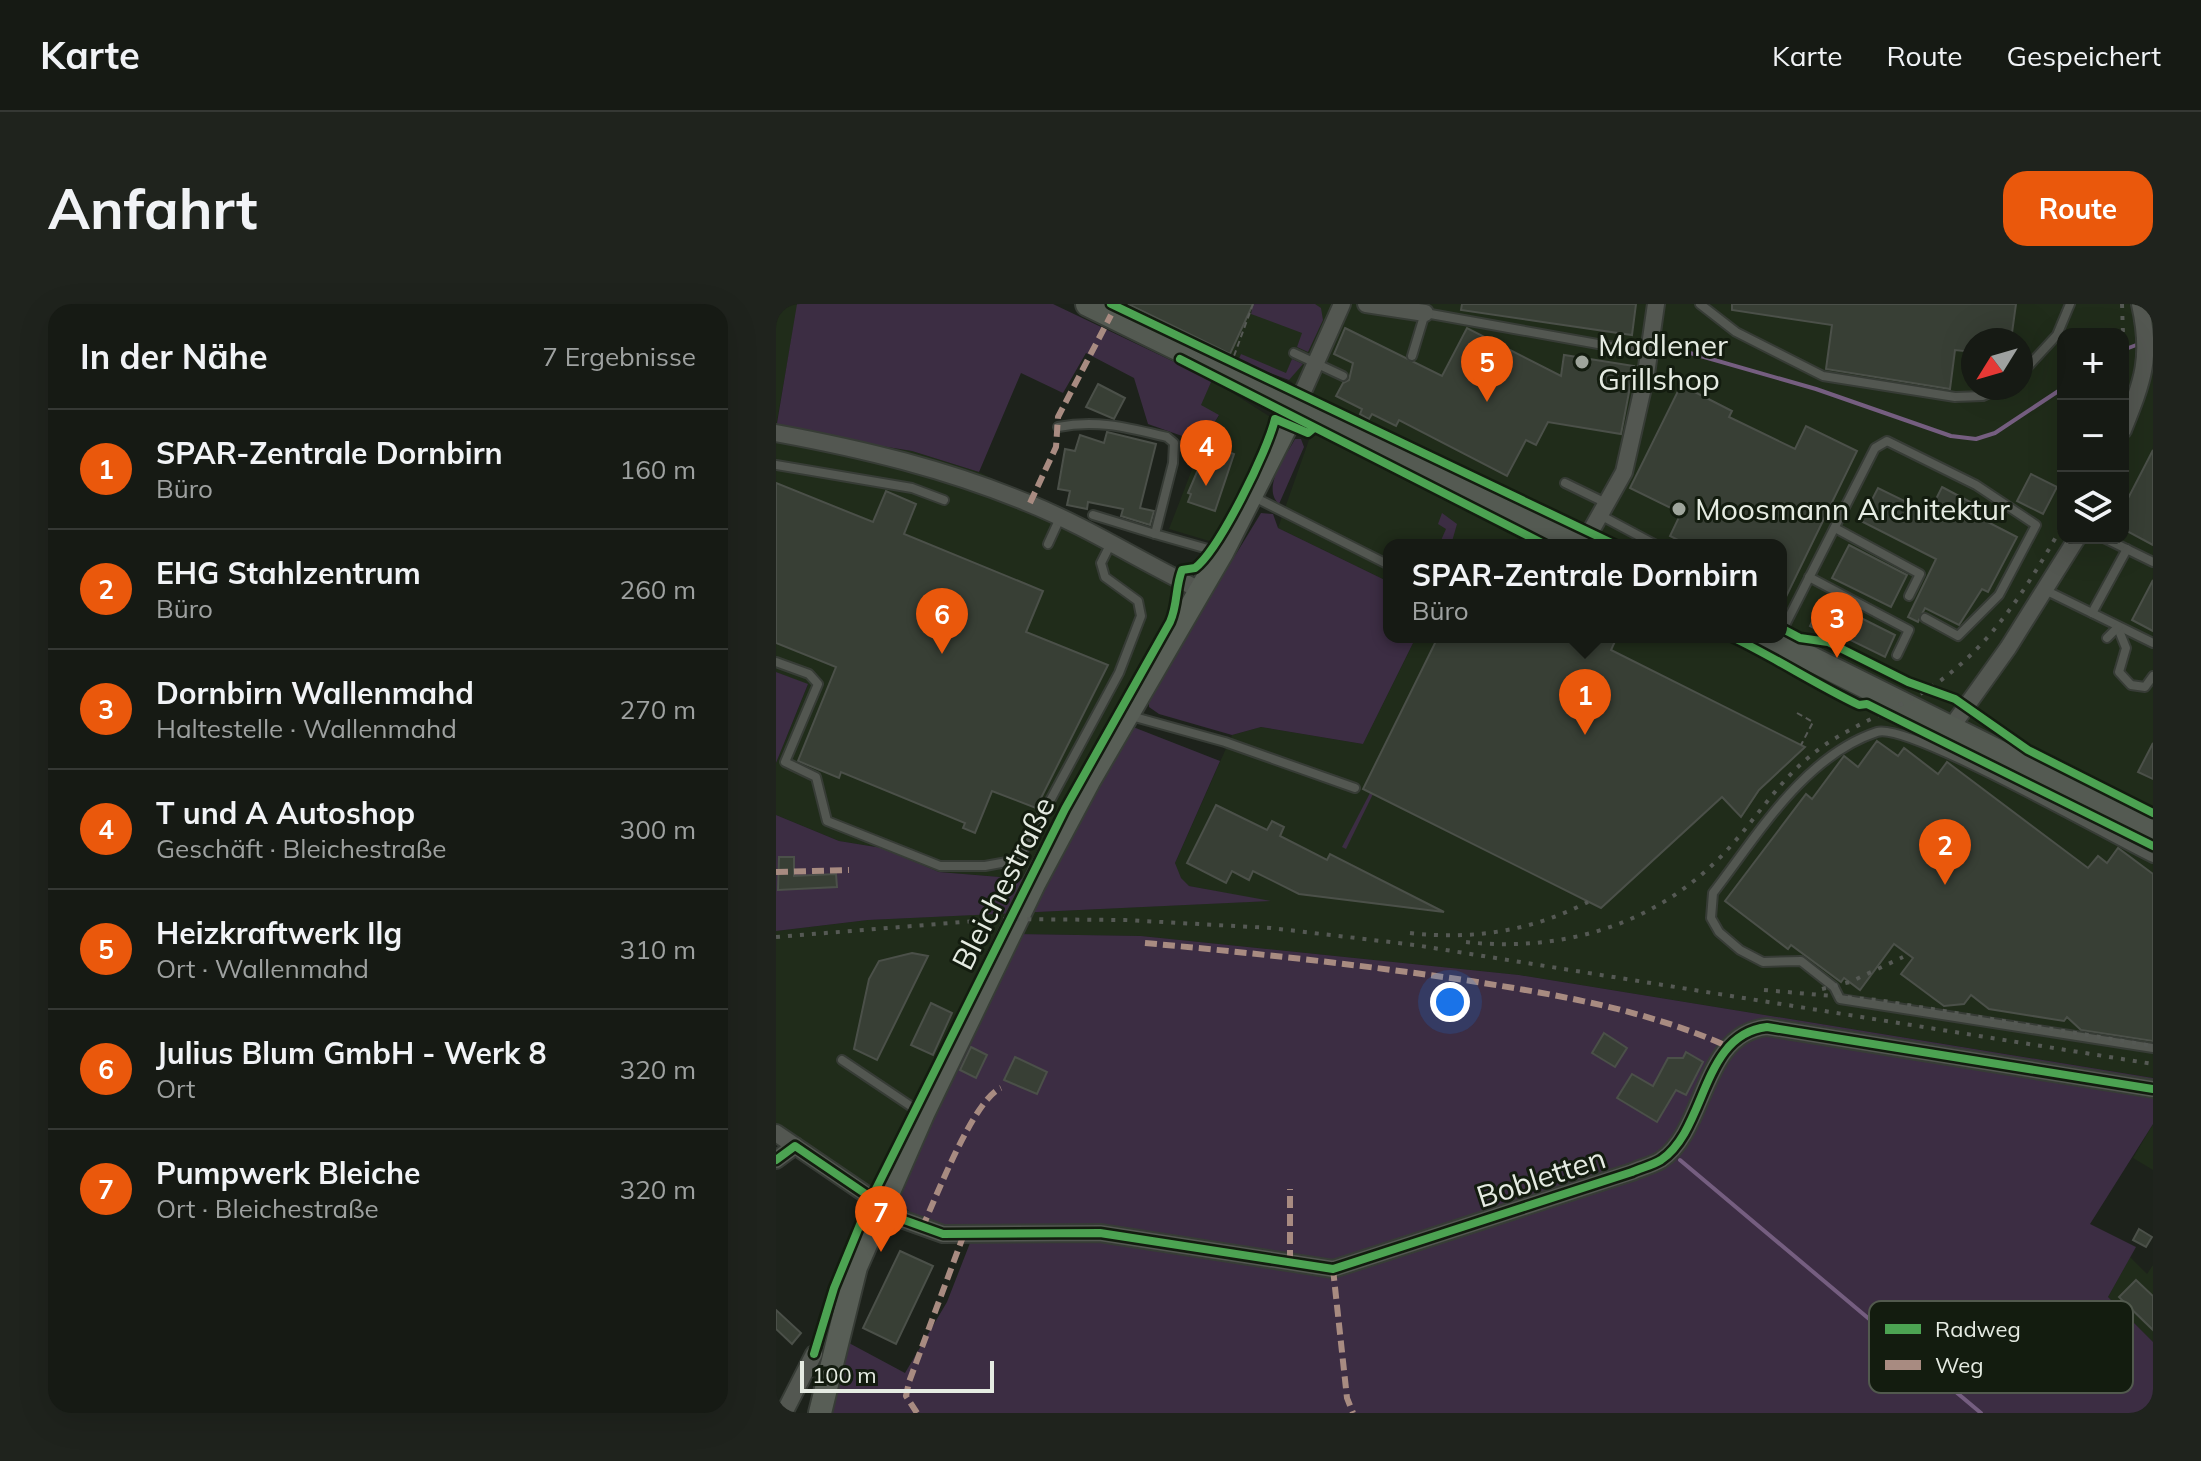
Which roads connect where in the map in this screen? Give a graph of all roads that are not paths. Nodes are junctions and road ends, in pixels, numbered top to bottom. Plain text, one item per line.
1 (1088, 304) edge
2 (1342, 304) edge
3 (1366, 304) edge
4 (1656, 304) edge
5 (1700, 304) edge
6 (2070, 304) edge
7 (2140, 304) edge
8 (1425, 313) junction
9 (1294, 353) dead end
10 (1649, 354) junction
11 (1412, 356) dead end
12 (2033, 361) edge
13 (1316, 363) junction
14 (1343, 376) dead end
15 (1961, 397) edge
16 (1297, 405) junction
17 (2129, 415) edge
18 (1058, 427) dead end
19 (776, 433) edge
20 (776, 465) edge
21 (1565, 483) dead end
22 (1253, 496) junction
23 (944, 500) dead end
24 (1603, 510) junction
25 (1093, 515) dead end
26 (1060, 518) junction
27 (1835, 528) junction
28 (1155, 534) junction
29 (1569, 539) edge
30 (1585, 539) edge
31 (1647, 539) edge
32 (1111, 543) junction
33 (1048, 544) dead end
34 (2073, 544) edge
35 (2117, 544) edge
36 (2127, 549) junction
37 (1222, 553) junction
38 (1383, 562) edge
39 (2153, 562) edge
40 (1809, 577) junction
41 (2045, 590) junction
42 (1202, 591) junction
43 (1909, 596) dead end
44 (1787, 612) edge
45 (2092, 613) junction
46 (1791, 614) junction
47 (1925, 618) dead end
48 (1787, 620) edge
49 (2118, 627) junction
50 (2107, 638) dead end
51 (1786, 643) edge
52 (2153, 643) edge
53 (1897, 655) dead end
54 (776, 662) edge
55 (2153, 676) edge
56 (1128, 715) junction
57 (1950, 729) junction
58 (1355, 788) dead end
59 (2150, 820) edge
60 (2153, 858) edge
61 (2153, 1048) edge
62 (842, 1060) dead end
63 (2153, 1089) edge
64 (923, 1114) junction
65 (776, 1133) edge
66 (795, 1146) junction
67 (776, 1160) edge
68 (881, 1205) junction
69 (814, 1354) dead end
70 (784, 1413) edge
71 (820, 1413) edge

1 - 16 main road
2 - 13 street
3 - 8 street
4 - 10 street
5 - 15 lane
6 - 12 lane
7 - 17 street
8 - 10 lane
8 - 11 lane
9 - 13 lane
10 - 24 street
13 - 14 lane
13 - 16 street
16 - 22 main road, Bleichestraße
16 - 29 main road
18 - 28 lane
19 - 26 street
20 - 23 lane
21 - 24 lane
22 - 37 main road, Bleichestraße
22 - 38 lane
24 - 30 street
24 - 31 lane
25 - 28 lane
26 - 32 street
26 - 33 lane
27 - 40 lane
27 - 43 lane
27 - 47 lane
28 - 37 lane
32 - 42 street
32 - 54 lane
34 - 41 street
35 - 36 lane
36 - 39 lane
36 - 45 lane
37 - 42 main road, Bleichestraße
40 - 46 lane
40 - 53 lane
41 - 45 lane
41 - 57 street
42 - 56 main road, Bleichestraße
44 - 46 lane
45 - 49 lane
46 - 48 lane
49 - 50 lane
49 - 52 lane
49 - 55 lane
51 - 57 main road
56 - 58 lane
56 - 64 main road, Bleichestraße
57 - 59 main road
60 - 61 lane
62 - 64 lane
63 - 68 street, Bobletten
64 - 68 main road, Bleichestraße
65 - 66 street, Bobletten
66 - 67 street
66 - 68 street, Bobletten
68 - 71 main road, Bleichestraße
69 - 70 street

